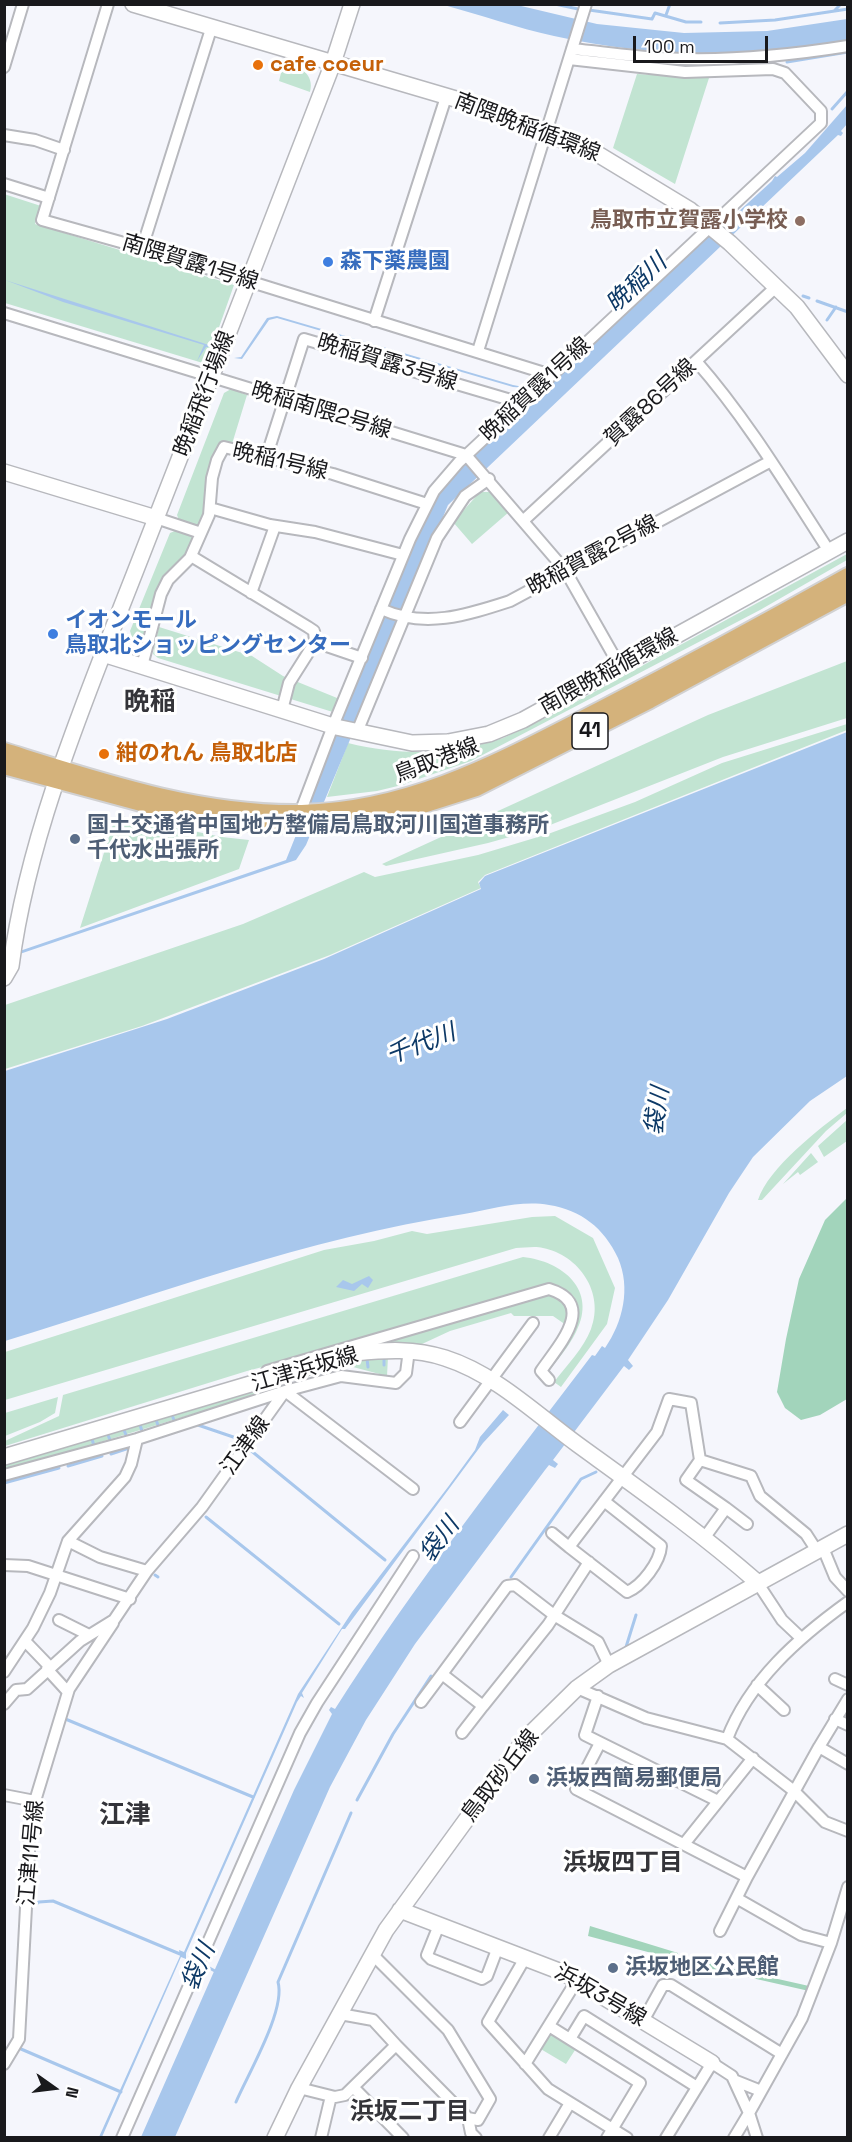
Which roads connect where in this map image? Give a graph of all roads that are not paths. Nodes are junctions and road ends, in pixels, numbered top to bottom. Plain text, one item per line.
1 (23, 4) edge
2 (108, 4) edge
3 (133, 4) edge
4 (352, 4) edge
5 (586, 4) edge
6 (210, 29) junction
7 (9, 36) edge
8 (848, 45) edge
9 (572, 51) junction
10 (333, 63) junction
11 (4, 67) edge
12 (446, 97) junction
13 (547, 133) junction
14 (4, 135) edge
15 (64, 150) junction
16 (4, 184) edge
17 (49, 198) junction
18 (712, 228) junction
19 (142, 248) junction
20 (249, 280) junction
21 (777, 286) junction
22 (4, 313) edge
23 (374, 321) junction
24 (478, 351) junction
25 (696, 361) junction
26 (551, 375) junction
27 (848, 375) edge
28 (212, 377) junction
29 (283, 400) junction
30 (521, 404) junction
31 (467, 456) junction
32 (266, 458) junction
33 (771, 461) junction
34 (4, 472) edge
35 (486, 476) junction
36 (427, 504) junction
37 (210, 508) junction
38 (156, 518) junction
39 (524, 520) junction
40 (275, 526) junction
41 (201, 533) junction
42 (848, 541) edge
43 (829, 551) junction
44 (403, 555) junction
45 (191, 556) junction
46 (565, 570) junction
47 (848, 576) edge
48 (251, 593) junction
49 (848, 593) edge
50 (383, 610) junction
51 (403, 618) junction
52 (315, 642) junction
53 (103, 654) junction
54 (362, 658) junction
55 (619, 665) junction
56 (142, 666) junction
57 (282, 710) junction
58 (334, 726) junction
59 (356, 732) junction
60 (4, 751) edge
61 (4, 766) edge
62 (60, 776) junction
63 (300, 817) junction
64 (319, 818) junction
65 (4, 978) edge
66 (533, 1323) dead end
67 (409, 1350) junction
68 (490, 1379) junction
69 (549, 1380) dead end
70 (285, 1391) junction
71 (460, 1422) dead end
72 (137, 1439) junction
73 (4, 1451) edge
74 (4, 1457) edge
75 (700, 1460) junction
76 (4, 1475) edge
77 (624, 1476) junction
78 (412, 1489) dead end
79 (603, 1501) junction
80 (726, 1508) junction
81 (747, 1524) dead end
82 (552, 1533) dead end
83 (848, 1534) edge
84 (705, 1537) junction
85 (68, 1541) junction
86 (569, 1546) junction
87 (820, 1550) junction
88 (413, 1556) dead end
89 (589, 1562) junction
90 (4, 1565) edge
91 (147, 1571) junction
92 (57, 1574) junction
93 (757, 1582) junction
94 (848, 1591) edge
95 (130, 1599) junction
96 (848, 1602) edge
97 (555, 1615) junction
98 (59, 1620) dead end
99 (114, 1620) junction
100 (89, 1635) junction
101 (801, 1638) junction
102 (25, 1641) junction
103 (609, 1665) junction
104 (48, 1668) junction
105 (4, 1672) edge
106 (442, 1674) junction
107 (4, 1679) edge
108 (835, 1679) dead end
109 (757, 1685) junction
110 (848, 1685) edge
111 (577, 1688) junction
112 (15, 1690) junction
113 (68, 1692) junction
114 (598, 1696) junction
115 (848, 1699) edge
116 (421, 1702) dead end
117 (4, 1704) edge
118 (483, 1706) junction
119 (784, 1710) dead end
120 (835, 1719) junction
121 (848, 1725) edge
122 (462, 1733) dead end
123 (727, 1739) junction
124 (600, 1743) junction
125 (819, 1747) junction
126 (753, 1758) junction
127 (848, 1764) edge
128 (794, 1791) junction
129 (4, 1795) edge
130 (35, 1801) junction
131 (718, 1801) junction
132 (848, 1832) edge
133 (684, 1844) junction
134 (747, 1876) junction
135 (848, 1887) edge
136 (738, 1899) junction
137 (400, 1910) junction
138 (439, 1925) junction
139 (720, 1931) dead end
140 (831, 1942) junction
141 (498, 1947) junction
142 (373, 1955) junction
143 (525, 1958) junction
144 (577, 1980) junction
145 (340, 2014) junction
146 (643, 2020) junction
147 (549, 2025) junction
148 (570, 2039) junction
149 (396, 2045) junction
150 (782, 2054) junction
151 (712, 2062) junction
152 (4, 2064) edge
153 (525, 2064) junction
154 (735, 2081) junction
155 (697, 2087) junction
156 (298, 2088) junction
157 (354, 2088) junction
158 (761, 2091) junction
159 (331, 2096) junction
160 (570, 2103) junction
161 (749, 2113) junction
162 (468, 2118) junction
163 (610, 2133) edge
164 (122, 2138) edge
165 (275, 2138) edge
166 (321, 2138) edge
167 (403, 2138) edge
168 (476, 2138) edge
169 (549, 2138) edge
170 (627, 2138) edge
171 (666, 2138) edge
172 (734, 2138) edge
173 (757, 2138) edge

1 - 7 street
2 - 15 street, 南隈賀露1号線
3 - 6 street, 南隈晩稲循環線
4 - 10 street, 晩稲飛行場線
5 - 9 street
6 - 10 street, 南隈晩稲循環線
6 - 19 street
7 - 11 street
8 - 9 street
9 - 13 street
9 - 18 street, 晩稲賀露1号線
10 - 12 street, 南隈晩稲循環線
10 - 20 street, 晩稲飛行場線
12 - 13 street, 南隈晩稲循環線
12 - 23 street
13 - 18 street, 南隈晩稲循環線
13 - 24 street
14 - 15 street
15 - 17 street, 南隈賀露1号線
16 - 17 street
17 - 19 street, 南隈賀露1号線
18 - 21 street, 南隈晩稲循環線
18 - 26 street, 晩稲賀露1号線
19 - 20 street, 南隈賀露1号線
20 - 23 street, 南隈賀露1号線
20 - 28 street, 晩稲飛行場線
21 - 25 street, 賀露86号線
21 - 27 street, 南隈晩稲循環線
22 - 28 street, 晩稲南隈2号線
23 - 24 street, 南隈賀露1号線
24 - 26 street, 南隈賀露1号線
25 - 33 street
25 - 39 street, 賀露86号線
26 - 30 street, 晩稲賀露1号線
28 - 29 street, 晩稲南隈2号線
28 - 38 street, 晩稲飛行場線
29 - 30 street, 晩稲賀露3号線
29 - 31 street, 晩稲南隈2号線
29 - 32 street, 晩稲賀露3号線
30 - 31 street, 晩稲賀露1号線
31 - 35 street
31 - 36 street, 晩稲賀露1号線
32 - 36 street, 晩稲1号線
32 - 37 street, 晩稲1号線
33 - 43 street
33 - 46 street, 晩稲賀露2号線
34 - 38 street
35 - 39 street
35 - 51 street
36 - 44 street, 晩稲賀露1号線
37 - 40 street
37 - 41 street, 晩稲1号線
38 - 41 street
38 - 53 street, 晩稲飛行場線
39 - 46 street
40 - 44 street
40 - 48 street
41 - 45 street, 晩稲1号線
42 - 43 street, 南隈晩稲循環線
43 - 55 street, 南隈晩稲循環線
44 - 50 street, 晩稲賀露1号線
45 - 48 street
45 - 56 street, 晩稲1号線
46 - 51 street, 晩稲賀露2号線
46 - 55 street
47 - 64 main road, 鳥取港線 / 41
48 - 52 street
49 - 64 main road, 鳥取港線 / 41
50 - 51 street, 晩稲賀露2号線
50 - 54 street, 晩稲賀露1号線
51 - 59 street
52 - 54 street
52 - 57 street
53 - 56 street
53 - 62 street, 晩稲飛行場線
54 - 58 street, 晩稲賀露1号線
55 - 59 street, 南隈晩稲循環線
56 - 57 street
57 - 58 street
58 - 59 street, 南隈晩稲循環線
58 - 63 street, 晩稲賀露1号線
60 - 62 main road, 鳥取港線 / 41
61 - 62 main road, 鳥取港線 / 41
62 - 63 main road, 鳥取港線 / 41
62 - 65 street, 晩稲飛行場線
63 - 64 main road, 鳥取港線 / 41
66 - 68 street
67 - 68 street, 江津浜坂線
67 - 70 street
67 - 74 street, 江津浜坂線
68 - 71 street
68 - 77 street, 江津浜坂線
69 - 73 street
70 - 72 street, 江津線
70 - 78 street
70 - 91 street, 江津線
72 - 76 street, 江津線
72 - 85 street
75 - 77 street
75 - 80 street
75 - 87 street
77 - 79 street
77 - 84 street, 江津浜坂線
79 - 86 street
79 - 89 street
80 - 81 street
80 - 84 street
82 - 86 street
83 - 87 street, 鳥取砂丘線
84 - 93 street, 江津浜坂線
85 - 91 street
85 - 92 street
86 - 89 street
87 - 93 street, 鳥取砂丘線
87 - 94 street
88 - 164 street
89 - 97 street
90 - 92 street
91 - 95 street, 江津線
92 - 95 street
92 - 102 street
93 - 101 street
93 - 103 street, 鳥取砂丘線
95 - 99 street, 江津線
96 - 101 street
97 - 103 street
97 - 106 street
97 - 118 street
98 - 100 street
99 - 100 street, 江津線
99 - 113 street, 江津11号線
100 - 104 street, 江津線
101 - 109 street
102 - 104 street
102 - 105 street
103 - 111 street, 鳥取砂丘線
104 - 112 street, 江津線
104 - 113 street
106 - 116 street
106 - 118 street
107 - 112 street
108 - 110 street
109 - 119 street
109 - 123 street
111 - 114 street
111 - 137 street, 鳥取砂丘線
112 - 117 street, 江津線
113 - 130 street, 江津11号線
114 - 123 street
114 - 124 street
115 - 120 street
118 - 122 street
120 - 121 street
120 - 125 street
123 - 126 street
124 - 131 street
124 - 133 street
125 - 127 street
125 - 128 street
126 - 128 street
126 - 131 street
128 - 132 street
128 - 134 street
129 - 130 street
130 - 152 street, 江津11号線
131 - 133 street
133 - 134 street
134 - 136 street
135 - 140 street
136 - 139 street
136 - 140 street
137 - 138 street, 浜坂3号線
137 - 142 street, 鳥取砂丘線
138 - 141 street, 浜坂3号線
138 - 141 street
140 - 150 street
141 - 143 street, 浜坂3号線
142 - 145 street, 鳥取砂丘線
142 - 162 street
143 - 144 street, 浜坂3号線
143 - 153 street
144 - 146 street, 浜坂3号線
144 - 147 street
145 - 149 street
145 - 156 street, 鳥取砂丘線
146 - 150 street
146 - 151 street, 浜坂3号線
147 - 148 street
147 - 153 street
148 - 155 street
148 - 163 street
149 - 157 street
149 - 162 street
150 - 158 street
151 - 154 street
151 - 155 street
153 - 160 street
154 - 158 street
154 - 161 street
155 - 171 street
156 - 159 street
156 - 165 street, 鳥取砂丘線
157 - 159 street
157 - 167 street
158 - 161 street
159 - 166 street
160 - 163 street
160 - 169 street
161 - 172 street
161 - 173 street
162 - 168 street
163 - 170 street

